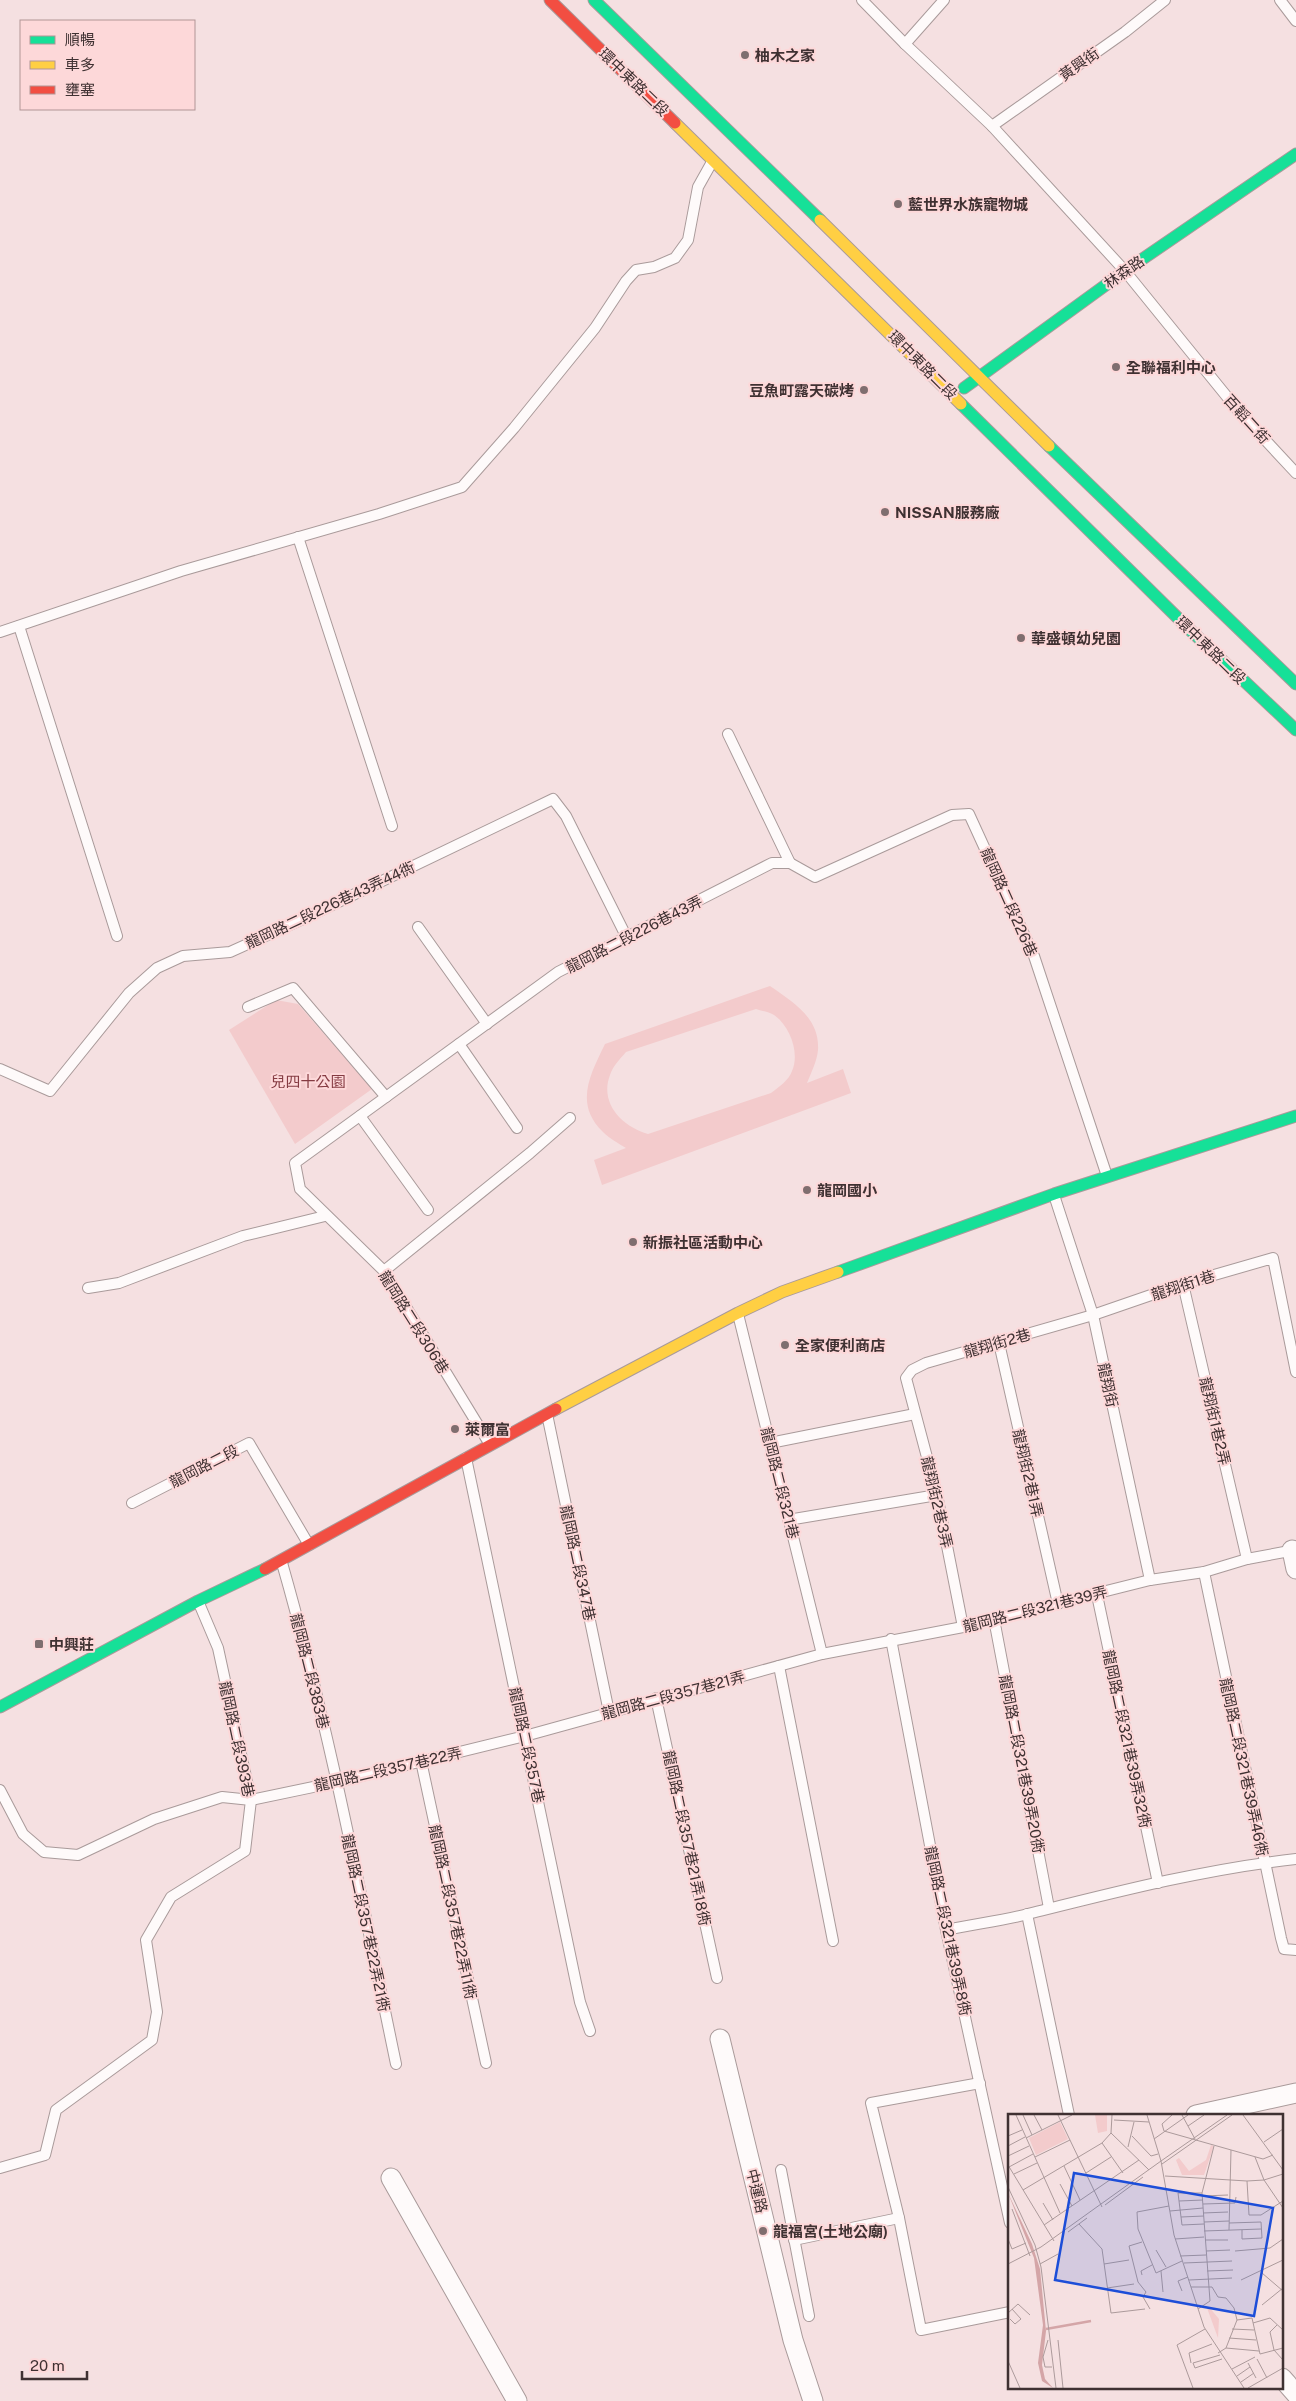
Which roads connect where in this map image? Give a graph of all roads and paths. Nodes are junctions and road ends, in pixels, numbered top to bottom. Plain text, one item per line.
1 (550, 0) edge
2 (594, 0) edge
3 (862, 0) edge
4 (944, 0) edge
5 (1165, 0) edge
6 (1280, 0) edge
7 (1296, 21) edge
8 (905, 44) junction
9 (992, 126) junction
10 (1296, 154) edge
11 (714, 159) junction
12 (1125, 271) junction
13 (978, 378) junction
14 (954, 395) junction
15 (1296, 473) edge
16 (298, 537) junction
17 (18, 626) junction
18 (0, 632) edge
19 (1296, 684) edge
20 (1296, 730) edge
21 (728, 734) dead end
22 (392, 826) dead end
23 (790, 863) junction
24 (418, 927) dead end
25 (117, 936) dead end
26 (627, 938) junction
27 (248, 1007) dead end
28 (487, 1024) junction
29 (459, 1044) junction
30 (0, 1069) edge
31 (386, 1097) junction
32 (360, 1116) junction
33 (1296, 1116) edge
34 (570, 1118) dead end
35 (517, 1128) dead end
36 (296, 1162) joint
37 (1108, 1177) junction
38 (1054, 1194) junction
39 (428, 1210) dead end
40 (325, 1216) junction
41 (384, 1271) junction
42 (1183, 1284) junction
43 (88, 1288) dead end
44 (738, 1313) junction
45 (1093, 1315) junction
46 (999, 1343) junction
47 (1296, 1372) edge
48 (906, 1378) joint
49 (547, 1414) junction
50 (915, 1414) junction
51 (490, 1443) junction
52 (770, 1443) junction
53 (466, 1458) junction
54 (937, 1495) junction
55 (132, 1503) dead end
56 (788, 1520) junction
57 (310, 1546) junction
58 (1294, 1550) edge
59 (1247, 1559) junction
60 (281, 1561) junction
61 (1296, 1569) edge
62 (1204, 1572) junction
63 (1150, 1580) junction
64 (1096, 1595) junction
65 (198, 1601) junction
66 (1058, 1604) junction
67 (994, 1619) junction
68 (964, 1627) junction
69 (891, 1639) junction
70 (822, 1654) junction
71 (779, 1666) junction
72 (656, 1698) junction
73 (0, 1707) edge
74 (609, 1712) junction
75 (525, 1736) junction
76 (421, 1761) junction
77 (337, 1782) junction
78 (0, 1790) edge
79 (251, 1800) junction
80 (1296, 1859) edge
81 (1264, 1862) junction
82 (1158, 1882) junction
83 (1049, 1908) junction
84 (1027, 1914) junction
85 (946, 1930) junction
86 (833, 1940) dead end
87 (1296, 1950) edge
88 (717, 1978) dead end
89 (590, 2031) dead end
90 (720, 2039) dead end
91 (486, 2063) dead end
92 (396, 2064) dead end
93 (980, 2083) junction
94 (1296, 2093) edge
95 (1069, 2114) edge
96 (1201, 2114) edge
97 (0, 2168) edge
98 (781, 2170) dead end
99 (391, 2178) dead end
100 (1008, 2214) edge
101 (899, 2218) junction
102 (794, 2240) junction
103 (1008, 2312) edge
104 (808, 2316) dead end
105 (1284, 2380) edge
106 (1296, 2394) edge
107 (517, 2401) edge
108 (813, 2401) edge

1 - 11 main road, 環中東路二段
2 - 13 main road, 環中東路二段
3 - 8 lane
4 - 8 lane
5 - 9 lane, 黃興街
6 - 7 lane
8 - 9 lane
9 - 12 lane
10 - 12 main road, 林森路
11 - 14 main road, 環中東路二段
11 - 16 lane
12 - 13 main road, 林森路
12 - 15 lane, 百韜二街
13 - 14 main road, 林森路
13 - 19 main road, 環中東路二段
14 - 20 main road, 環中東路二段
16 - 17 lane
16 - 22 lane
17 - 18 lane
17 - 25 lane
21 - 23 lane
23 - 26 lane, 龍岡路二段226巷43弄
23 - 37 lane, 龍岡路二段226巷
24 - 28 lane
26 - 28 lane, 龍岡路二段226巷43弄
26 - 30 lane, 龍岡路二段226巷43弄44衖
27 - 31 lane
28 - 29 lane, 龍岡路二段226巷43弄
29 - 31 lane, 龍岡路二段226巷43弄
29 - 35 lane
31 - 32 lane, 龍岡路二段226巷43弄
32 - 36 lane, 龍岡路二段226巷43弄
32 - 39 lane
33 - 37 main road
34 - 41 lane
36 - 40 lane, 龍岡路二段306巷
37 - 38 main road
38 - 44 main road
38 - 45 lane, 龍翔街
40 - 41 lane, 龍岡路二段306巷
40 - 43 lane
41 - 51 lane, 龍岡路二段306巷
42 - 45 lane, 龍翔街1巷
42 - 47 lane, 龍翔街1巷
42 - 59 lane, 龍翔街1巷2弄
44 - 49 main road
44 - 52 lane, 龍岡路二段321巷
45 - 46 lane, 龍翔街2巷
45 - 63 lane, 龍翔街
46 - 48 lane, 龍翔街2巷
46 - 66 lane, 龍翔街2巷1弄
48 - 50 lane, 龍翔街2巷3弄
49 - 51 main road
49 - 74 lane, 龍岡路二段347巷
50 - 52 lane
50 - 54 lane, 龍翔街2巷3弄
51 - 53 main road
52 - 56 lane, 龍岡路二段321巷
53 - 57 main road
53 - 75 lane, 龍岡路二段357巷
54 - 56 lane
54 - 68 lane, 龍翔街2巷3弄
55 - 57 lane, 龍岡路二段
56 - 70 lane, 龍岡路二段321巷
57 - 60 main road
58 - 59 lane, 龍岡路二段321巷39弄
58 - 61 street
59 - 62 lane, 龍岡路二段321巷39弄
60 - 65 main road
60 - 77 lane, 龍岡路二段383巷
62 - 63 lane, 龍岡路二段321巷39弄
62 - 81 lane, 龍岡路二段321巷39弄46衖
63 - 64 lane, 龍岡路二段321巷39弄
64 - 66 lane, 龍岡路二段321巷39弄
64 - 82 lane, 龍岡路二段321巷39弄32衖
65 - 73 main road
65 - 79 lane, 龍岡路二段393巷
66 - 67 lane, 龍岡路二段321巷39弄
67 - 68 lane, 龍岡路二段321巷39弄
67 - 83 lane, 龍岡路二段321巷39弄20衖
68 - 69 lane, 龍岡路二段321巷39弄
69 - 70 lane, 龍岡路二段321巷39弄
69 - 85 lane, 龍岡路二段321巷39弄8衖
70 - 71 lane, 龍岡路二段357巷21弄
71 - 72 lane, 龍岡路二段357巷21弄
71 - 86 lane
72 - 74 lane, 龍岡路二段357巷21弄
72 - 88 lane, 龍岡路二段357巷21弄18衖
74 - 75 lane, 龍岡路二段357巷21弄
75 - 76 lane, 龍岡路二段357巷22弄
75 - 89 lane, 龍岡路二段357巷
76 - 77 lane, 龍岡路二段357巷22弄
76 - 91 lane, 龍岡路二段357巷22弄11衖
77 - 79 lane, 龍岡路二段357巷22弄
77 - 92 lane, 龍岡路二段357巷22弄21衖
78 - 79 lane, 龍岡路二段357巷22弄
79 - 97 lane, 龍岡路二段393巷
80 - 81 lane
81 - 82 lane
81 - 87 lane, 龍岡路二段321巷39弄46衖
82 - 83 lane
83 - 84 lane
84 - 85 lane
84 - 95 lane
85 - 93 lane, 龍岡路二段321巷39弄8衖
90 - 108 street, 中運路
93 - 100 lane, 龍岡路二段321巷39弄8衖
93 - 101 lane
94 - 96 street
98 - 102 lane
99 - 107 street
101 - 102 lane
101 - 103 lane
102 - 104 lane
105 - 106 street

